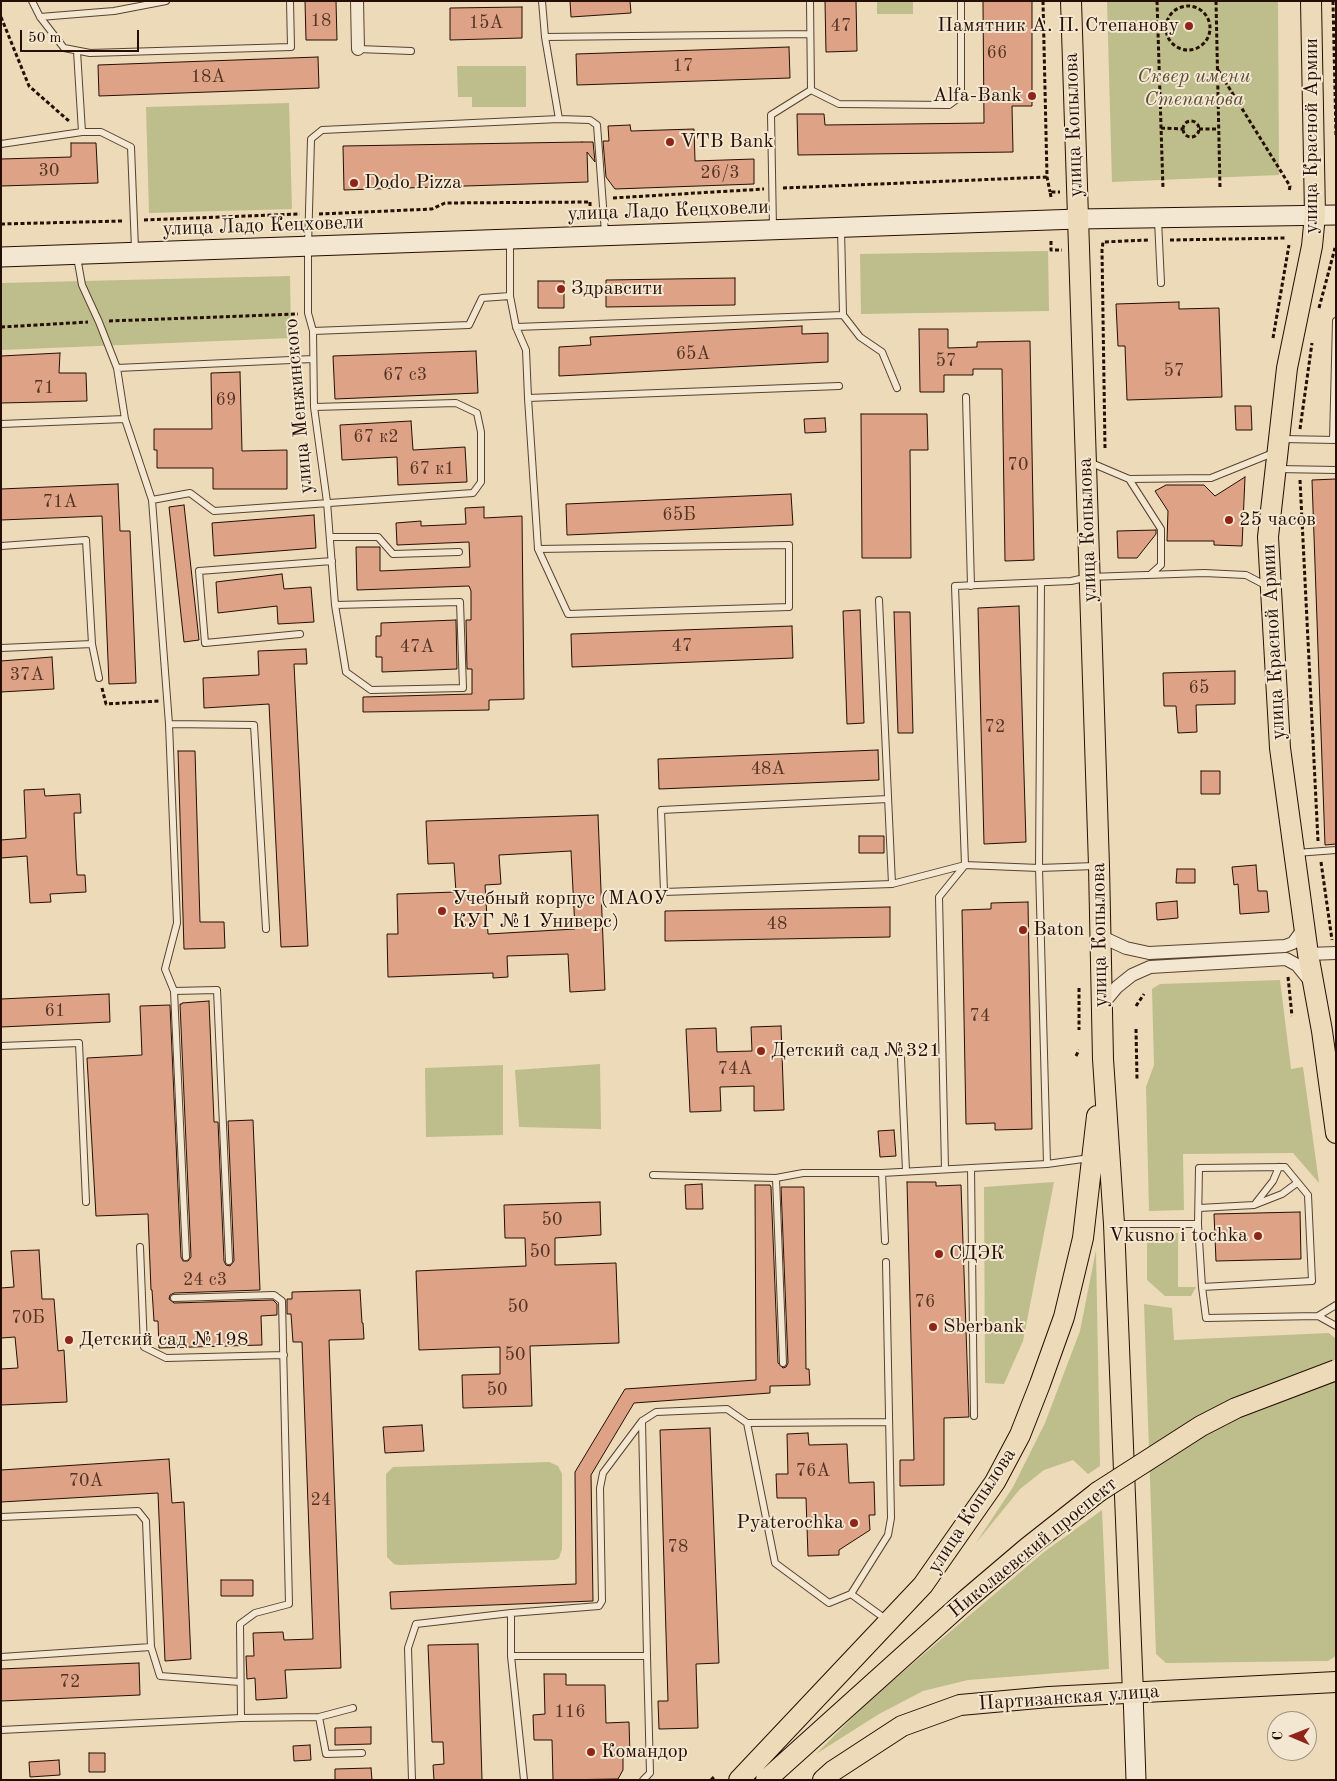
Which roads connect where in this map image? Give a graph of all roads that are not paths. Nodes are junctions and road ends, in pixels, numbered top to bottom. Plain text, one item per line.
1 (32, 1) edge
2 (166, 1) edge
3 (290, 1) edge
4 (357, 1) edge
5 (542, 1) edge
6 (810, 1) edge
7 (961, 1) edge
8 (1071, 1) edge
9 (1311, 1) edge
10 (40, 17) junction
11 (810, 34) junction
12 (545, 37) junction
13 (358, 49) joint
14 (77, 51) junction
15 (411, 51) dead end
16 (811, 90) junction
17 (559, 119) junction
18 (82, 132) junction
19 (1, 144) edge
20 (1315, 215) junction
21 (1336, 215) edge
22 (1078, 219) junction
23 (1158, 219) junction
24 (840, 227) junction
25 (773, 230) junction
26 (605, 236) junction
27 (510, 240) junction
28 (308, 247) junction
29 (135, 252) junction
30 (77, 254) junction
31 (1, 257) edge
32 (1161, 283) dead end
33 (510, 296) junction
34 (843, 316) junction
35 (1336, 321) edge
36 (516, 327) junction
37 (313, 331) junction
38 (313, 359) junction
39 (117, 368) junction
40 (839, 386) dead end
41 (897, 388) dead end
42 (966, 396) dead end
43 (528, 398) junction
44 (314, 407) junction
45 (125, 419) junction
46 (1, 424) edge
47 (1334, 440) edge
48 (1277, 453) junction
49 (1086, 460) junction
50 (1336, 470) edge
51 (1129, 479) junction
52 (152, 500) junction
53 (327, 502) junction
54 (330, 537) junction
55 (1, 546) edge
56 (538, 549) junction
57 (459, 552) dead end
58 (332, 561) junction
59 (1151, 574) junction
60 (1089, 577) junction
61 (1041, 583) junction
62 (971, 586) junction
63 (1270, 587) junction
64 (880, 600) dead end
65 (335, 605) junction
66 (300, 634) dead end
67 (92, 644) junction
68 (1, 648) edge
69 (99, 678) road end
70 (169, 724) junction
71 (888, 800) junction
72 (1336, 850) edge
73 (1295, 853) junction
74 (965, 865) junction
75 (1099, 866) junction
76 (1039, 868) junction
77 (892, 884) junction
78 (1304, 927) junction
79 (266, 929) dead end
80 (1100, 936) junction
81 (1334, 948) edge
82 (1308, 954) junction
83 (1314, 988) junction
84 (174, 991) junction
85 (1102, 1005) junction
86 (1322, 1031) junction
87 (1, 1046) edge
88 (901, 1058) dead end
89 (1103, 1059) junction
90 (1336, 1082) edge
91 (1336, 1133) edge
92 (1093, 1158) junction
93 (1047, 1164) junction
94 (1279, 1167) junction
95 (970, 1168) junction
96 (945, 1169) junction
97 (906, 1171) junction
98 (882, 1173) junction
99 (653, 1175) dead end
100 (776, 1178) junction
101 (1297, 1183) junction
102 (86, 1202) dead end
103 (1254, 1205) junction
104 (1199, 1208) junction
105 (1114, 1224) junction
106 (1198, 1224) junction
107 (885, 1241) dead end
108 (140, 1247) dead end
109 (186, 1257) dead end
110 (229, 1261) dead end
111 (886, 1262) dead end
112 (1202, 1287) junction
113 (174, 1298) dead end
114 (1336, 1305) edge
115 (1318, 1316) junction
116 (1336, 1326) edge
117 (284, 1355) junction
118 (783, 1363) dead end
119 (1336, 1370) edge
120 (974, 1416) dead end
121 (642, 1420) junction
122 (888, 1422) junction
123 (747, 1423) junction
124 (1, 1517) edge
125 (851, 1594) junction
126 (511, 1613) junction
127 (889, 1622) junction
128 (151, 1647) junction
129 (511, 1656) junction
130 (647, 1656) junction
131 (1, 1657) edge
132 (240, 1682) junction
133 (1336, 1682) edge
134 (1133, 1693) junction
135 (353, 1708) dead end
136 (319, 1717) junction
137 (241, 1718) junction
138 (1, 1730) edge
139 (362, 1753) dead end
140 (412, 1780) edge
141 (524, 1780) edge
142 (643, 1780) edge
143 (739, 1780) edge
144 (766, 1780) edge
145 (823, 1780) edge
146 (1136, 1780) edge

1 - 10 lane
2 - 10 lane
3 - 14 lane
4 - 13 street
5 - 12 lane
6 - 11 lane
7 - 16 lane
8 - 22 main road, улица Копылова
9 - 20 main road, улица Красной Армии
10 - 14 lane
11 - 12 lane
11 - 16 lane
12 - 17 lane
13 - 15 lane
14 - 18 lane
16 - 25 lane
17 - 26 lane, улица Менжинского
17 - 28 lane, улица Менжинского
18 - 19 lane
18 - 29 lane
20 - 21 main road, улица Ладо Кецховели
20 - 23 main road, улица Ладо Кецховели
20 - 48 main road, улица Красной Армии
22 - 23 main road, улица Ладо Кецховели
22 - 24 main road, улица Ладо Кецховели
22 - 49 main road, улица Копылова
23 - 32 lane
24 - 25 main road, улица Ладо Кецховели
24 - 34 lane
25 - 26 main road, улица Ладо Кецховели
26 - 27 main road, улица Ладо Кецховели
27 - 28 main road, улица Ладо Кецховели
27 - 33 lane
28 - 29 main road, улица Ладо Кецховели
28 - 37 lane, улица Менжинского
29 - 30 main road, улица Ладо Кецховели
30 - 31 main road, улица Ладо Кецховели
30 - 39 lane
33 - 36 lane
33 - 37 lane
34 - 36 lane
34 - 41 lane
35 - 47 lane
36 - 43 lane
37 - 38 lane, улица Менжинского
38 - 39 lane
38 - 44 lane, улица Менжинского
39 - 45 lane
40 - 43 lane
42 - 62 lane
43 - 56 lane
44 - 53 lane, улица Менжинского
44 - 53 lane
45 - 46 lane
45 - 52 lane
47 - 48 lane
48 - 50 lane
48 - 51 lane
48 - 63 main road, улица Красной Армии
49 - 51 lane
49 - 60 main road, улица Копылова
51 - 59 lane
52 - 53 lane
52 - 70 lane
53 - 54 lane, улица Менжинского
54 - 57 lane
54 - 58 lane, улица Менжинского
55 - 67 lane
56 - 56 lane
58 - 65 lane, улица Менжинского
58 - 66 lane
59 - 60 lane
59 - 63 lane
60 - 61 lane
60 - 75 main road, улица Копылова
61 - 62 lane
61 - 76 lane
62 - 74 lane
63 - 73 main road, улица Красной Армии
64 - 71 lane
65 - 65 lane, улица Менжинского
67 - 68 lane
67 - 69 lane
70 - 79 lane
70 - 84 lane
71 - 77 lane
71 - 77 lane
72 - 73 lane
73 - 78 main road, улица Красной Армии
74 - 76 lane
74 - 77 lane
74 - 96 lane
75 - 76 lane
75 - 80 main road, улица Копылова
76 - 93 lane
78 - 80 street
78 - 82 main road, улица Красной Армии
80 - 85 main road, улица Копылова
81 - 82 street
82 - 83 main road, улица Красной Армии
83 - 85 street
83 - 86 main road, улица Красной Армии
84 - 109 lane
84 - 110 lane
85 - 89 main road, улица Копылова
86 - 90 main road
86 - 91 main road, улица Красной Армии
87 - 102 lane
88 - 97 lane
89 - 92 main road, улица Копылова
89 - 105 main road, улица Копылова
92 - 93 lane
92 - 127 main road, улица Копылова
93 - 95 lane
94 - 101 lane
94 - 103 lane
94 - 104 lane
95 - 96 lane
95 - 120 lane
96 - 97 lane
97 - 98 lane
98 - 100 lane
98 - 107 lane
99 - 100 lane
100 - 118 lane
101 - 103 lane
101 - 112 lane
103 - 104 lane
104 - 106 lane
105 - 106 lane
105 - 134 main road, улица Копылова
106 - 112 lane
108 - 117 lane
111 - 122 lane
112 - 115 lane
113 - 117 lane
114 - 115 lane
115 - 116 lane
117 - 132 lane
119 - 144 main road, Николаевский проспект, bridge
121 - 123 lane
121 - 126 lane
121 - 130 lane
122 - 123 lane
122 - 125 lane
123 - 125 lane
124 - 128 lane
125 - 127 lane
126 - 129 lane
126 - 140 lane
127 - 143 main road, улица Копылова
128 - 131 lane
128 - 132 lane
129 - 130 lane
129 - 141 lane
130 - 142 lane
132 - 137 lane
133 - 134 main road, Партизанская улица
134 - 145 main road, Партизанская улица
134 - 146 main road, улица Копылова
135 - 136 lane
136 - 137 lane
136 - 139 lane
137 - 138 lane

